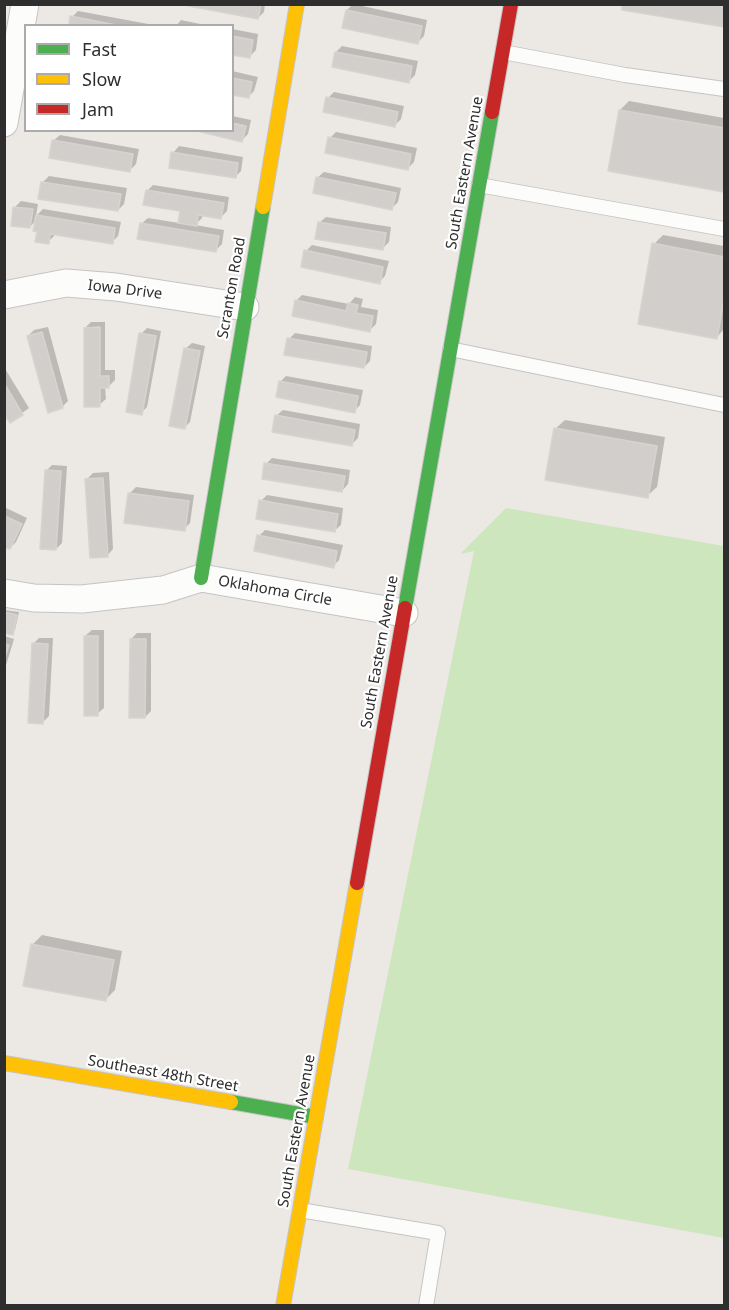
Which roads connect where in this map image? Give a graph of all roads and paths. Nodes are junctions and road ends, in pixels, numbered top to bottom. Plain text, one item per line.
1 (25, 4) edge
2 (297, 4) edge
3 (511, 4) edge
4 (503, 52) junction
5 (724, 89) edge
6 (4, 123) edge
7 (479, 185) junction
8 (724, 229) edge
9 (4, 295) edge
10 (245, 308) junction
11 (450, 349) junction
12 (724, 405) edge
13 (201, 578) junction
14 (4, 593) edge
15 (404, 613) junction
16 (4, 1063) edge
17 (316, 1117) junction
18 (300, 1210) junction
19 (283, 1305) edge
20 (426, 1305) edge

1 - 6 street
2 - 10 main road, Scranton Road
3 - 4 main road, South Eastern Avenue
4 - 5 lane
4 - 7 main road, South Eastern Avenue
7 - 8 lane
7 - 11 main road, South Eastern Avenue
9 - 10 street, Iowa Drive
10 - 13 main road, Scranton Road
11 - 12 lane
11 - 15 main road, South Eastern Avenue
13 - 14 street, Oklahoma Circle
13 - 15 street, Oklahoma Circle
15 - 17 main road, South Eastern Avenue
16 - 17 main road, Southeast 48th Street
17 - 18 main road, South Eastern Avenue
18 - 19 main road, South Eastern Avenue
18 - 20 lane

